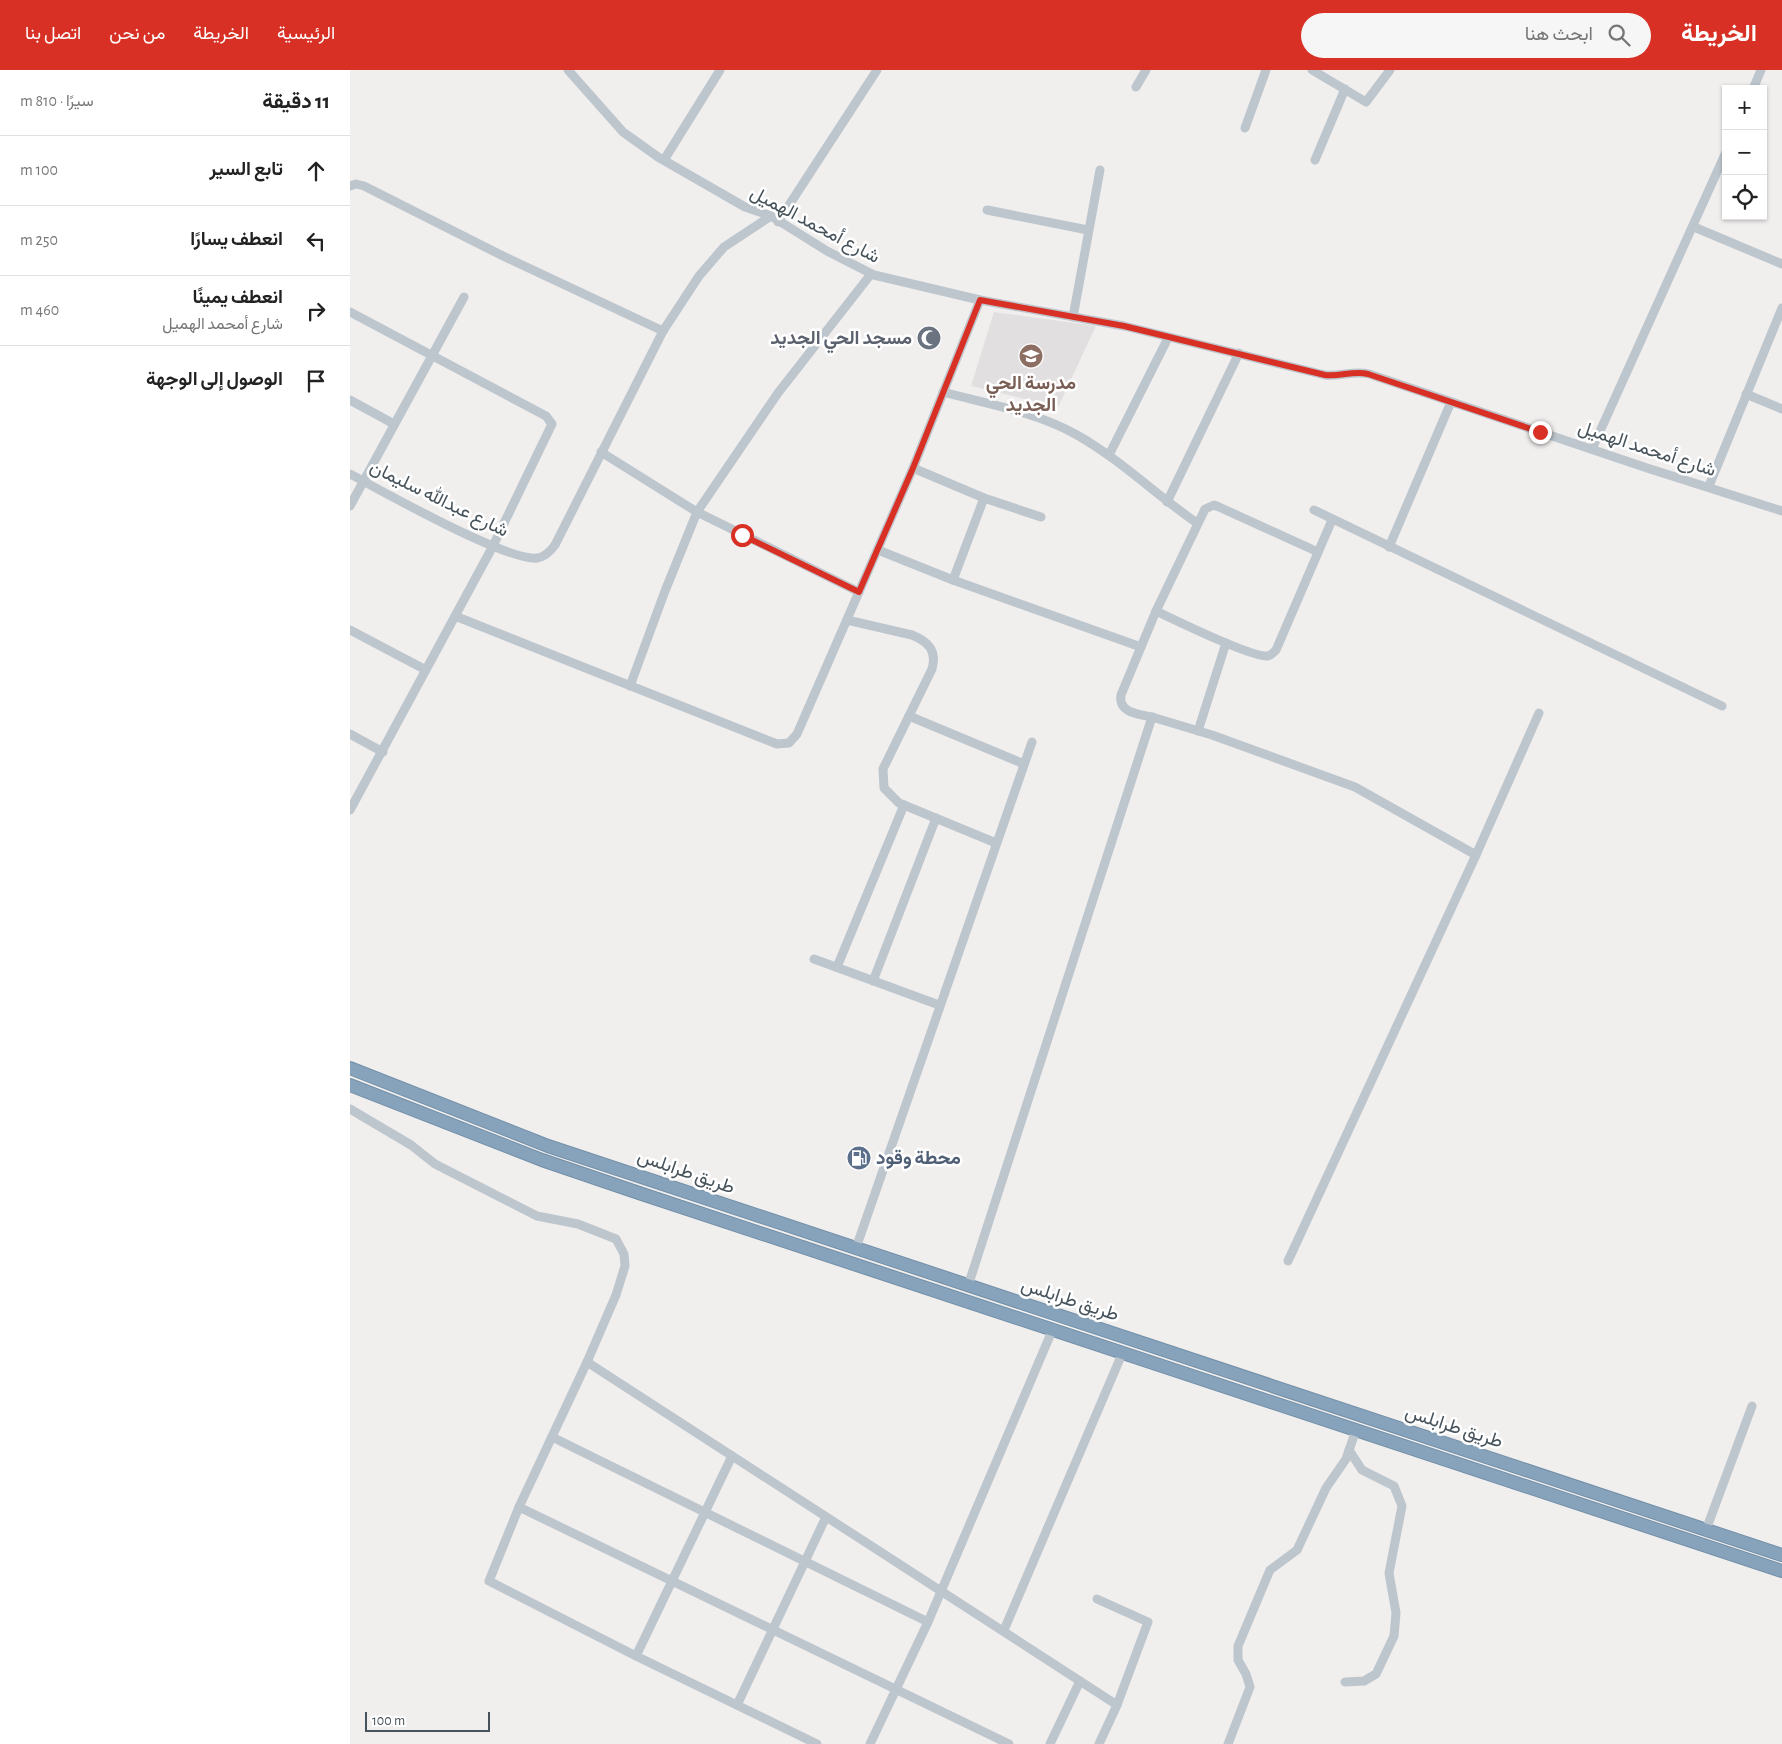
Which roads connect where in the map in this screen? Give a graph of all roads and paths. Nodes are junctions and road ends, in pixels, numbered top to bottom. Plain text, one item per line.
1 (568, 70) edge
2 (720, 70) edge
3 (877, 70) edge
4 (1146, 70) edge
5 (1266, 70) edge
6 (1312, 70) edge
7 (1390, 70) edge
8 (1761, 70) edge
9 (1755, 85) edge
10 (1136, 87) dead end
11 (1345, 89) junction
12 (1245, 128) dead end
13 (664, 160) junction
14 (1315, 160) dead end
15 (1722, 161) edge
16 (1100, 170) dead end
17 (350, 186) edge
18 (987, 210) dead end
19 (774, 219) junction
20 (1694, 226) junction
21 (1088, 230) junction
22 (1782, 264) edge
23 (870, 274) junction
24 (464, 297) dead end
25 (980, 300) junction
26 (1782, 308) edge
27 (350, 312) edge
28 (1074, 316) junction
29 (1779, 325) edge
30 (664, 331) junction
31 (1168, 338) junction
32 (1240, 353) junction
33 (432, 356) junction
34 (943, 392) junction
35 (1746, 394) junction
36 (350, 400) edge
37 (1451, 402) junction
38 (1782, 409) edge
39 (394, 424) junction
40 (1592, 449) junction
41 (601, 452) junction
42 (1109, 455) junction
43 (913, 468) junction
44 (350, 474) edge
45 (363, 481) junction
46 (1709, 486) junction
47 (984, 498) junction
48 (1167, 502) junction
49 (350, 506) edge
50 (1314, 510) dead end
51 (1782, 511) edge
52 (697, 512) junction
53 (1041, 517) dead end
54 (1332, 520) junction
55 (1197, 523) junction
56 (494, 546) junction
57 (1389, 547) junction
58 (878, 550) junction
59 (1318, 552) junction
60 (953, 580) junction
61 (859, 592) junction
62 (1156, 611) junction
63 (455, 616) junction
64 (847, 620) junction
65 (350, 630) edge
66 (1226, 642) junction
67 (1141, 647) junction
68 (426, 670) junction
69 (630, 686) junction
70 (1722, 706) dead end
71 (1539, 713) dead end
72 (909, 716) junction
73 (1152, 717) junction
74 (1198, 731) junction
75 (350, 734) edge
76 (1032, 742) dead end
77 (383, 752) junction
78 (1024, 764) junction
79 (904, 805) junction
80 (350, 810) edge
81 (936, 818) junction
82 (996, 843) junction
83 (1476, 856) junction
84 (814, 959) dead end
85 (837, 967) junction
86 (873, 981) junction
87 (939, 1005) junction
88 (350, 1068) edge
89 (350, 1085) edge
90 (350, 1109) edge
91 (856, 1248) junction
92 (1288, 1261) dead end
93 (968, 1286) junction
94 (1052, 1331) junction
95 (1122, 1354) junction
96 (587, 1362) junction
97 (1752, 1406) dead end
98 (1356, 1430) junction
99 (552, 1437) junction
100 (1349, 1450) junction
101 (732, 1456) junction
102 (519, 1507) junction
103 (706, 1512) junction
104 (826, 1517) junction
105 (1706, 1530) junction
106 (1782, 1555) edge
107 (805, 1561) junction
108 (1782, 1571) edge
109 (672, 1581) junction
110 (941, 1591) junction
111 (1097, 1599) dead end
112 (928, 1622) junction
113 (773, 1629) junction
114 (1004, 1630) junction
115 (636, 1656) junction
116 (1080, 1681) junction
117 (1346, 1682) dead end
118 (896, 1688) junction
119 (737, 1705) junction
120 (1117, 1706) junction
121 (817, 1744) edge
122 (870, 1744) edge
123 (1009, 1744) edge
124 (1050, 1744) edge
125 (1099, 1744) edge
126 (1228, 1744) edge

1 - 13 street, شارع أمحمد الهميل
2 - 13 street
3 - 19 street
4 - 10 street
5 - 12 street
6 - 11 street
7 - 11 street
8 - 9 street
11 - 14 street
13 - 19 street, شارع أمحمد الهميل
15 - 20 street
16 - 21 street
17 - 30 street
18 - 21 street
19 - 23 street, شارع أمحمد الهميل
19 - 30 street
20 - 22 street
20 - 40 street
21 - 28 street
23 - 25 street, شارع أمحمد الهميل
23 - 52 street
24 - 33 street
25 - 28 street, شارع أمحمد الهميل
25 - 34 street
26 - 29 street
27 - 33 street
28 - 31 street, شارع أمحمد الهميل
29 - 35 street
30 - 41 street
31 - 32 street, شارع أمحمد الهميل
31 - 42 street
32 - 37 street, شارع أمحمد الهميل
32 - 48 street
33 - 39 street
33 - 56 street
34 - 42 street
34 - 43 street
35 - 38 street
35 - 46 street
36 - 39 street
37 - 40 street, شارع أمحمد الهميل
37 - 57 street
39 - 45 street
40 - 46 street, شارع أمحمد الهميل
41 - 52 street
41 - 56 street, شارع عبدالله سليمان
42 - 48 street
43 - 47 street
43 - 58 street
44 - 45 street, شارع عبدالله سليمان
45 - 49 street
45 - 56 street, شارع عبدالله سليمان
46 - 51 street, شارع أمحمد الهميل
47 - 53 street
47 - 60 street
48 - 55 street
50 - 54 street
52 - 61 street
52 - 69 street
54 - 57 street
54 - 59 street
55 - 59 street
55 - 62 street
56 - 63 street
57 - 70 street
58 - 60 street
58 - 61 street
59 - 66 street
60 - 67 street
61 - 64 street
62 - 66 street
62 - 67 street
63 - 68 street
63 - 69 street
64 - 69 street
64 - 72 street
65 - 68 street
66 - 74 street
67 - 73 street
68 - 77 street
71 - 83 street
72 - 78 street
72 - 79 street
73 - 74 street
73 - 93 street
74 - 83 street
75 - 77 street
76 - 78 street
77 - 80 street
78 - 82 street
79 - 81 street
79 - 85 street
81 - 82 street
81 - 86 street
82 - 87 street
83 - 92 street
84 - 85 street
85 - 86 street
86 - 87 street
87 - 91 street
88 - 91 highway, طريق طرابلس
89 - 94 highway
90 - 96 street
91 - 93 highway, طريق طرابلس
93 - 105 highway, طريق طرابلس
94 - 95 highway
94 - 110 street
95 - 98 highway
95 - 114 street
96 - 99 street
96 - 101 street
97 - 105 street
98 - 100 street
98 - 108 highway
99 - 102 street
99 - 103 street
100 - 117 street
100 - 126 street
101 - 103 street
101 - 104 street
102 - 109 street
102 - 115 street
103 - 107 street
103 - 109 street
104 - 107 street
104 - 110 street
105 - 106 highway, طريق طرابلس
107 - 112 street
107 - 113 street
109 - 113 street
109 - 115 street
110 - 112 street
110 - 114 street
111 - 120 street
112 - 118 street
113 - 118 street
113 - 119 street
114 - 116 street
115 - 119 street
116 - 120 street
116 - 124 street
118 - 122 street
118 - 123 street
119 - 121 street
120 - 125 street

